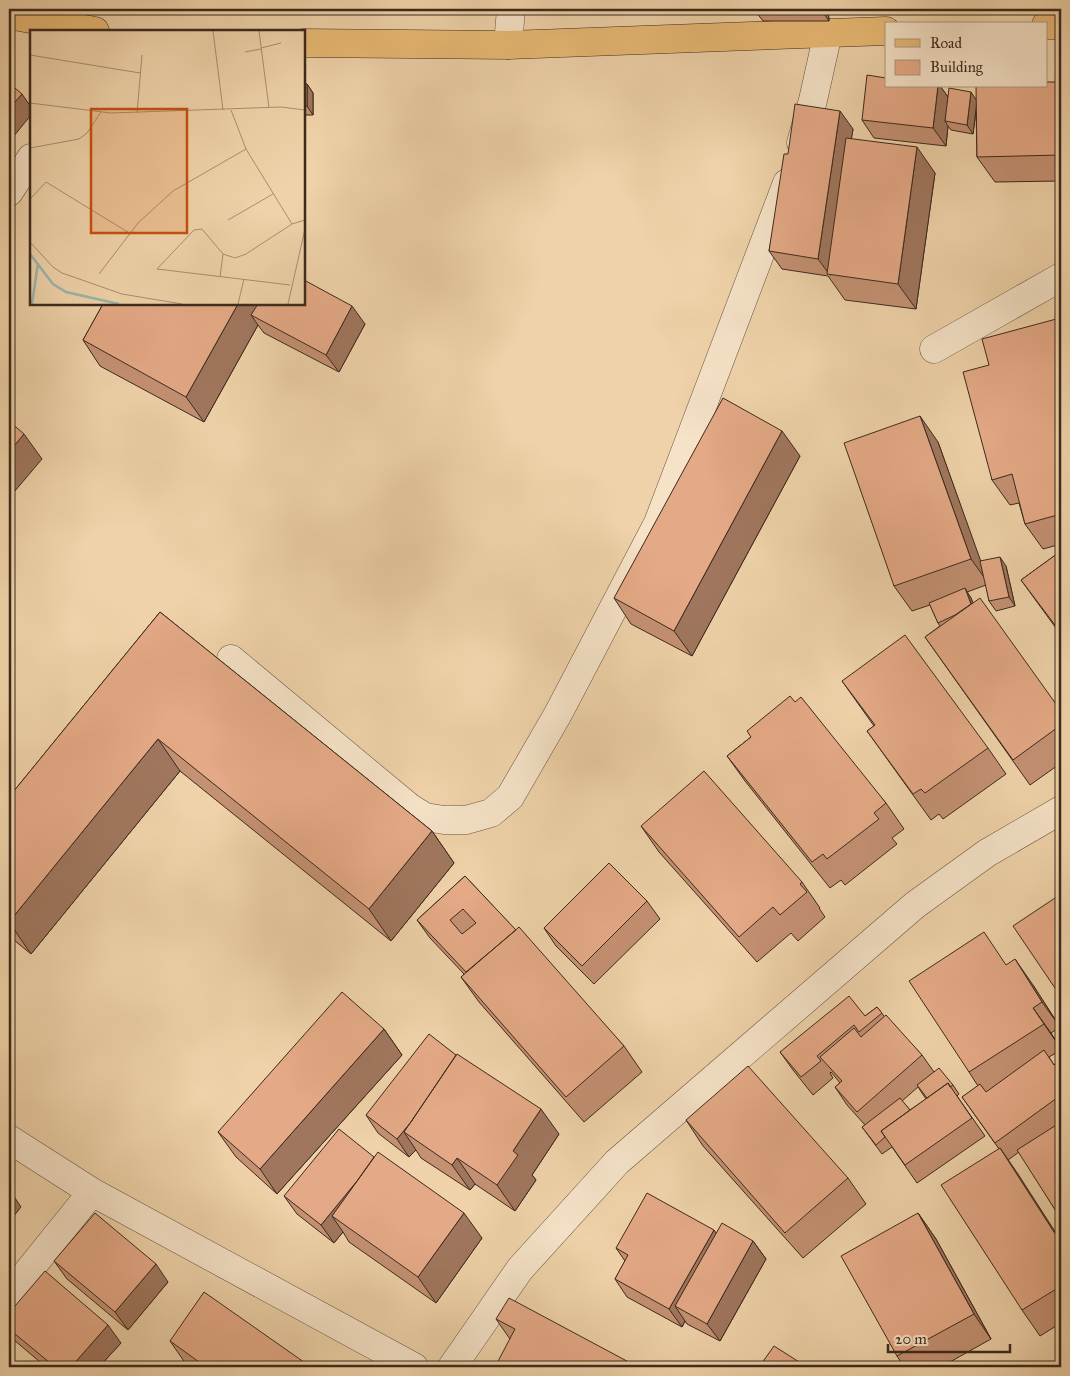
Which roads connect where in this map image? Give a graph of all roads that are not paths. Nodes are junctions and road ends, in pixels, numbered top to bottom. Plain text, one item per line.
1 (511, 9) edge
2 (9, 15) edge
3 (1048, 25) edge
4 (1061, 25) edge
5 (90, 30) edge
6 (885, 31) edge
7 (828, 33) junction
8 (305, 43) edge
9 (508, 46) junction
10 (30, 160) edge
11 (9, 192) edge
12 (1061, 278) edge
13 (934, 349) dead end
14 (231, 659) dead end
15 (1061, 810) edge
16 (9, 1138) edge
17 (92, 1192) junction
18 (9, 1295) edge
19 (414, 1367) edge
20 (452, 1367) edge

1 - 9 street
2 - 5 main road
3 - 4 main road
6 - 7 main road
7 - 9 main road
7 - 14 street
8 - 9 main road
10 - 11 street
12 - 13 street
15 - 20 street
16 - 17 street
17 - 18 street
17 - 19 street

